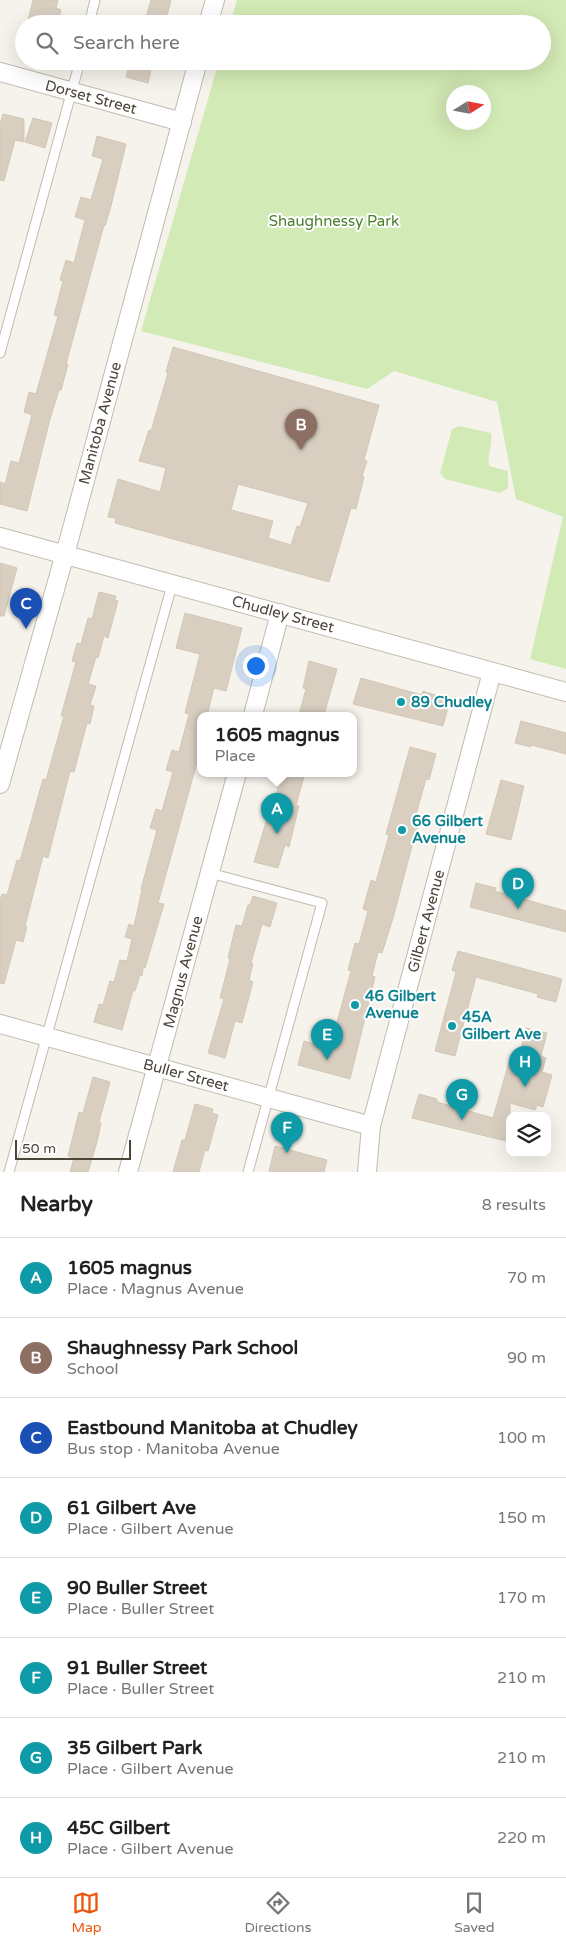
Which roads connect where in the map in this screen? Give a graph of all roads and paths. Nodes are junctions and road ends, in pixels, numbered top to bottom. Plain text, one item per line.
1 (95, 0) edge
2 (215, 0) edge
3 (91, 15) edge
4 (211, 15) edge
5 (78, 70) edge
6 (196, 70) edge
7 (0, 72) edge
8 (72, 92) junction
9 (182, 122) junction
10 (0, 353) edge
11 (0, 537) edge
12 (64, 555) junction
13 (172, 585) junction
14 (280, 613) junction
15 (492, 672) junction
16 (566, 692) edge
17 (254, 712) edge
18 (236, 777) edge
19 (0, 784) edge
20 (210, 873) junction
21 (0, 1024) edge
22 (46, 1037) junction
23 (157, 1067) junction
24 (269, 1098) junction
25 (371, 1126) junction
26 (9, 1172) edge
27 (128, 1172) edge
28 (248, 1172) edge
29 (367, 1172) edge

1 - 3 lane
2 - 4 street
5 - 8 lane
6 - 9 street, Manitoba Avenue
7 - 8 street, Dorset Street
8 - 9 street, Dorset Street
8 - 10 lane
9 - 12 street, Manitoba Avenue
11 - 12 street, Chudley Street
12 - 13 street, Chudley Street
12 - 19 street, Manitoba Avenue
13 - 14 street, Chudley Street
13 - 22 lane
14 - 15 street, Chudley Street
14 - 17 street
15 - 16 street, Chudley Street
15 - 25 street, Gilbert Avenue
18 - 20 street, Magnus Avenue
20 - 23 street, Magnus Avenue
20 - 24 lane
21 - 22 street, Buller Street
22 - 23 street, Buller Street
22 - 26 lane
23 - 24 street, Buller Street
23 - 27 street, Magnus Avenue
24 - 25 street, Buller Street
24 - 28 lane
25 - 29 street, Gilbert Avenue

